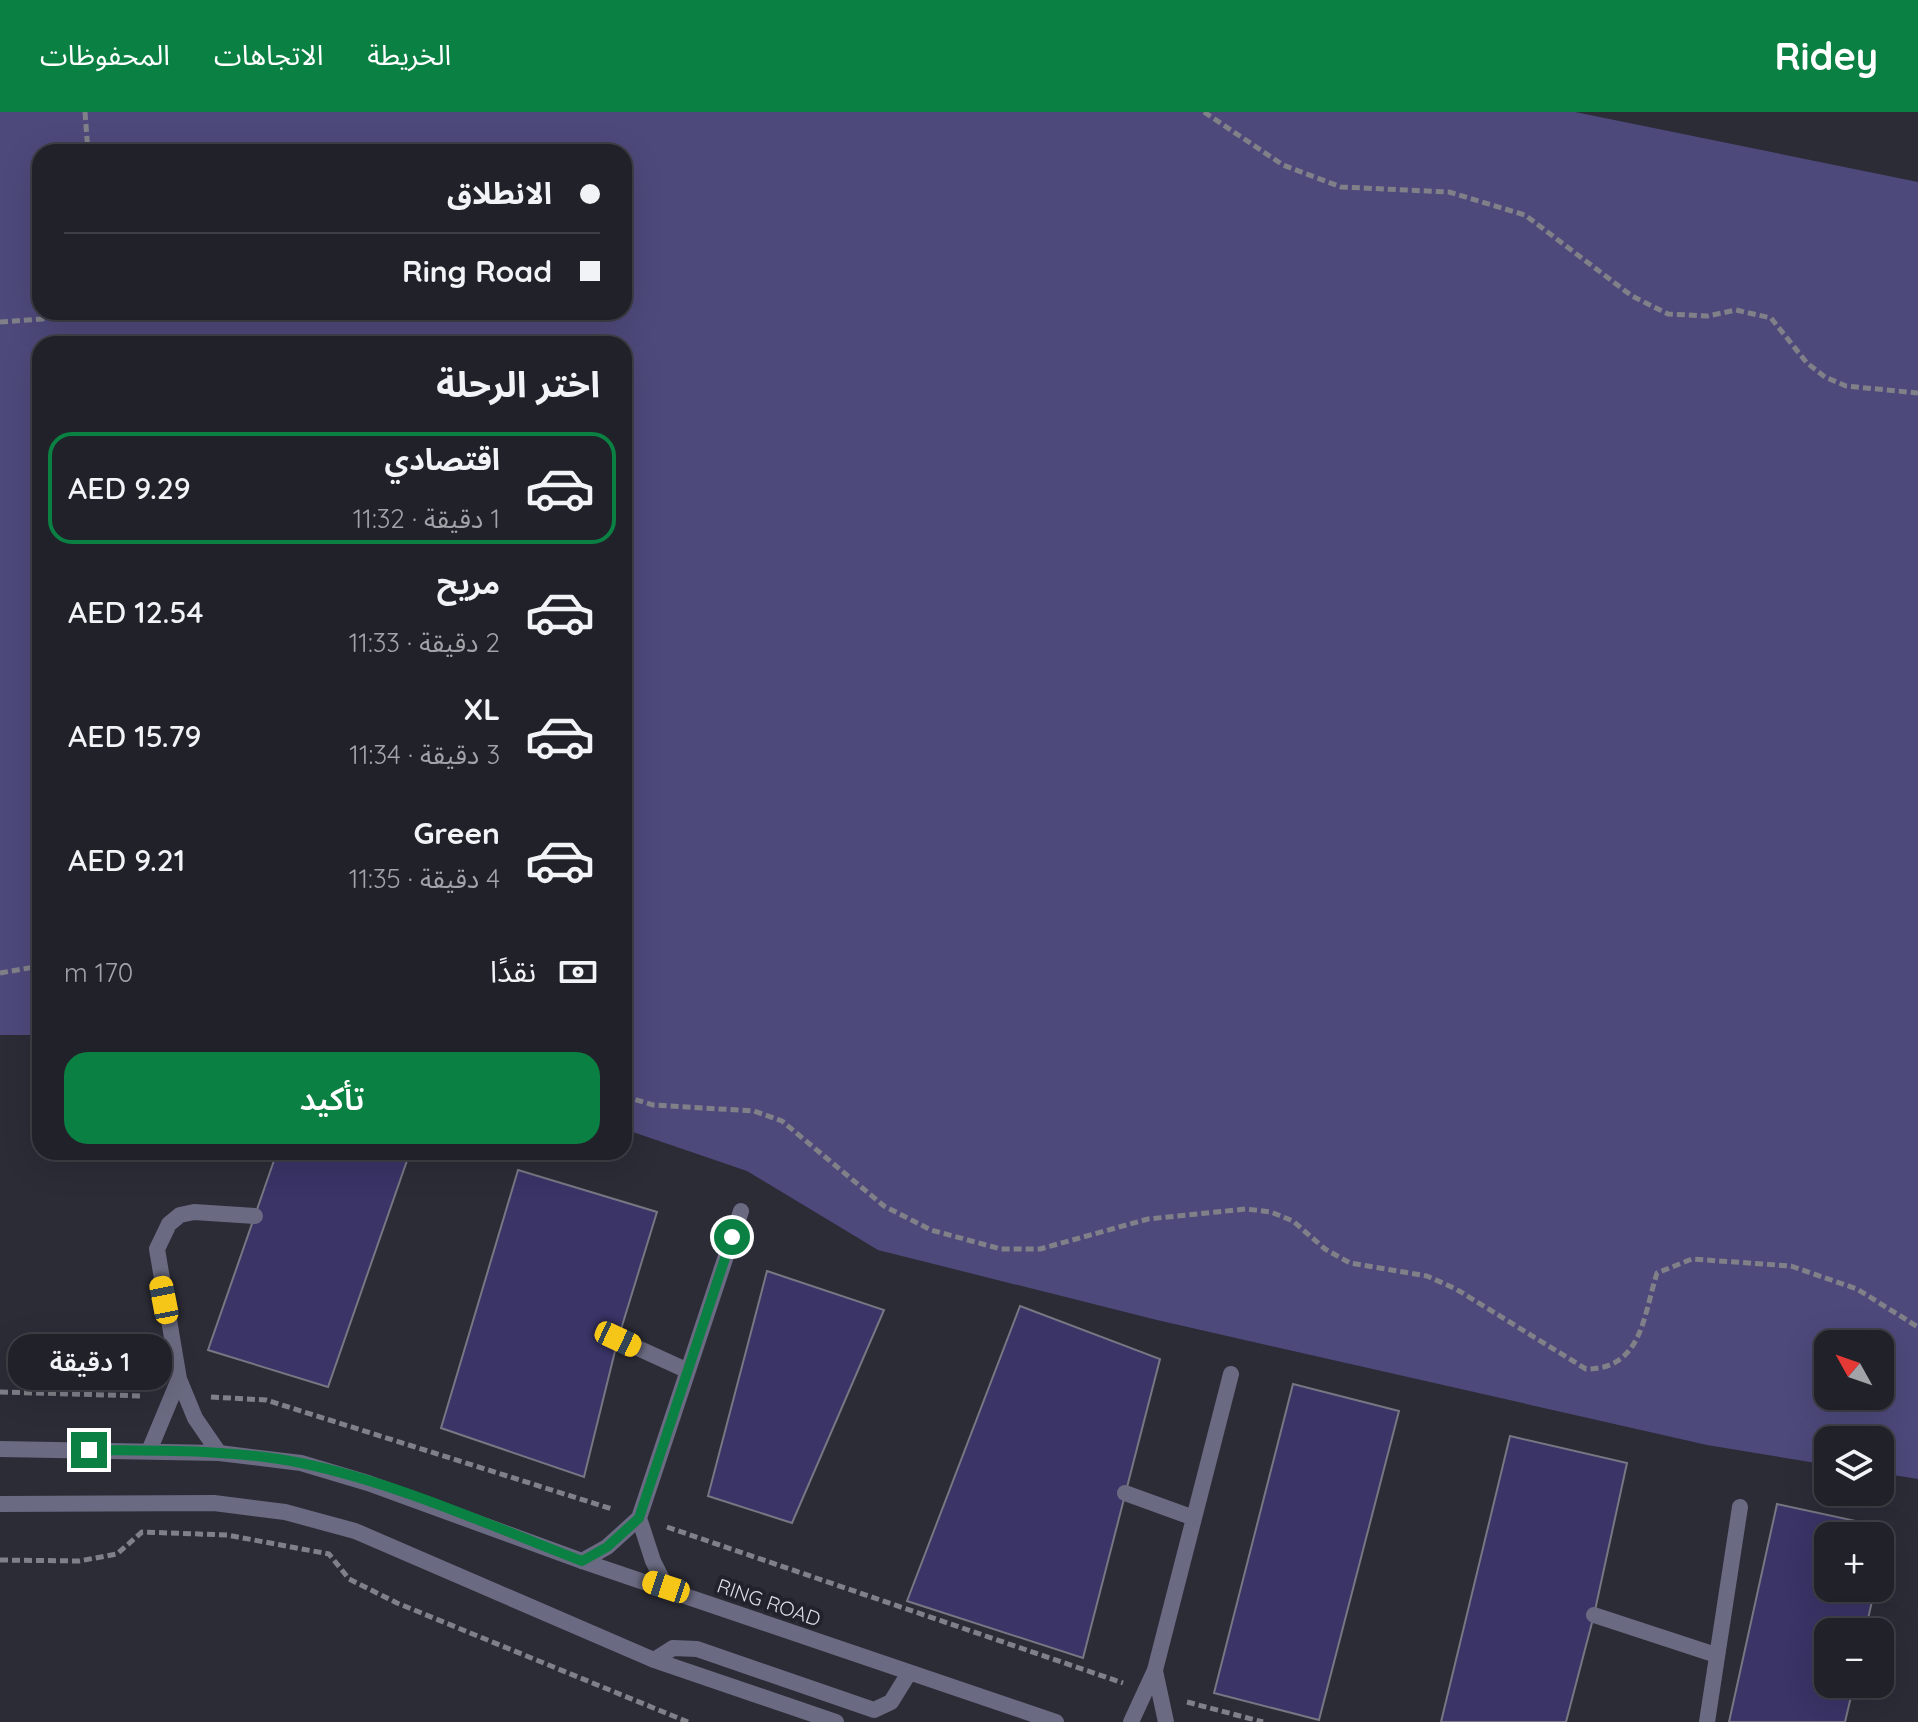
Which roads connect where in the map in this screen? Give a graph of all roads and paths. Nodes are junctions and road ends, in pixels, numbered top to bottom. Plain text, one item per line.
1 (85, 112) edge
2 (1204, 112) edge
3 (87, 144) edge
4 (32, 320) edge
5 (0, 322) edge
6 (1918, 393) edge
7 (32, 967) edge
8 (0, 973) edge
9 (632, 1098) edge
10 (741, 1211) dead end
11 (255, 1216) dead end
12 (1918, 1327) edge
13 (618, 1339) dead end
14 (686, 1370) junction
15 (1231, 1374) dead end
16 (0, 1392) edge
17 (180, 1398) junction
18 (0, 1449) edge
19 (149, 1451) junction
20 (219, 1453) junction
21 (1125, 1493) dead end
22 (0, 1504) edge
23 (1740, 1507) dead end
24 (639, 1518) junction
25 (1194, 1518) junction
26 (0, 1560) edge
27 (582, 1561) junction
28 (666, 1587) junction
29 (1594, 1615) dead end
30 (1716, 1655) junction
31 (654, 1660) junction
32 (909, 1673) junction
33 (1153, 1692) junction
34 (688, 1722) edge
35 (836, 1722) edge
36 (1056, 1722) edge
37 (1131, 1722) edge
38 (1166, 1722) edge
39 (1263, 1722) edge
40 (1707, 1722) edge

1 - 3 path
2 - 6 path
4 - 5 path
7 - 8 path
9 - 12 path
10 - 14 street
11 - 17 street
13 - 14 street
14 - 24 street
15 - 25 street
16 - 17 path
17 - 19 street
17 - 20 street
17 - 24 path
18 - 19 street, RING ROAD
19 - 20 street, RING ROAD
20 - 27 street, RING ROAD
21 - 25 street
22 - 31 street
23 - 30 street
24 - 27 street
24 - 28 street
24 - 33 path
25 - 33 street
26 - 34 path
27 - 28 street, RING ROAD
28 - 32 street, RING ROAD
29 - 30 street
30 - 40 street
31 - 32 street
31 - 35 street
32 - 36 street, RING ROAD
33 - 37 street
33 - 38 street
33 - 39 path

